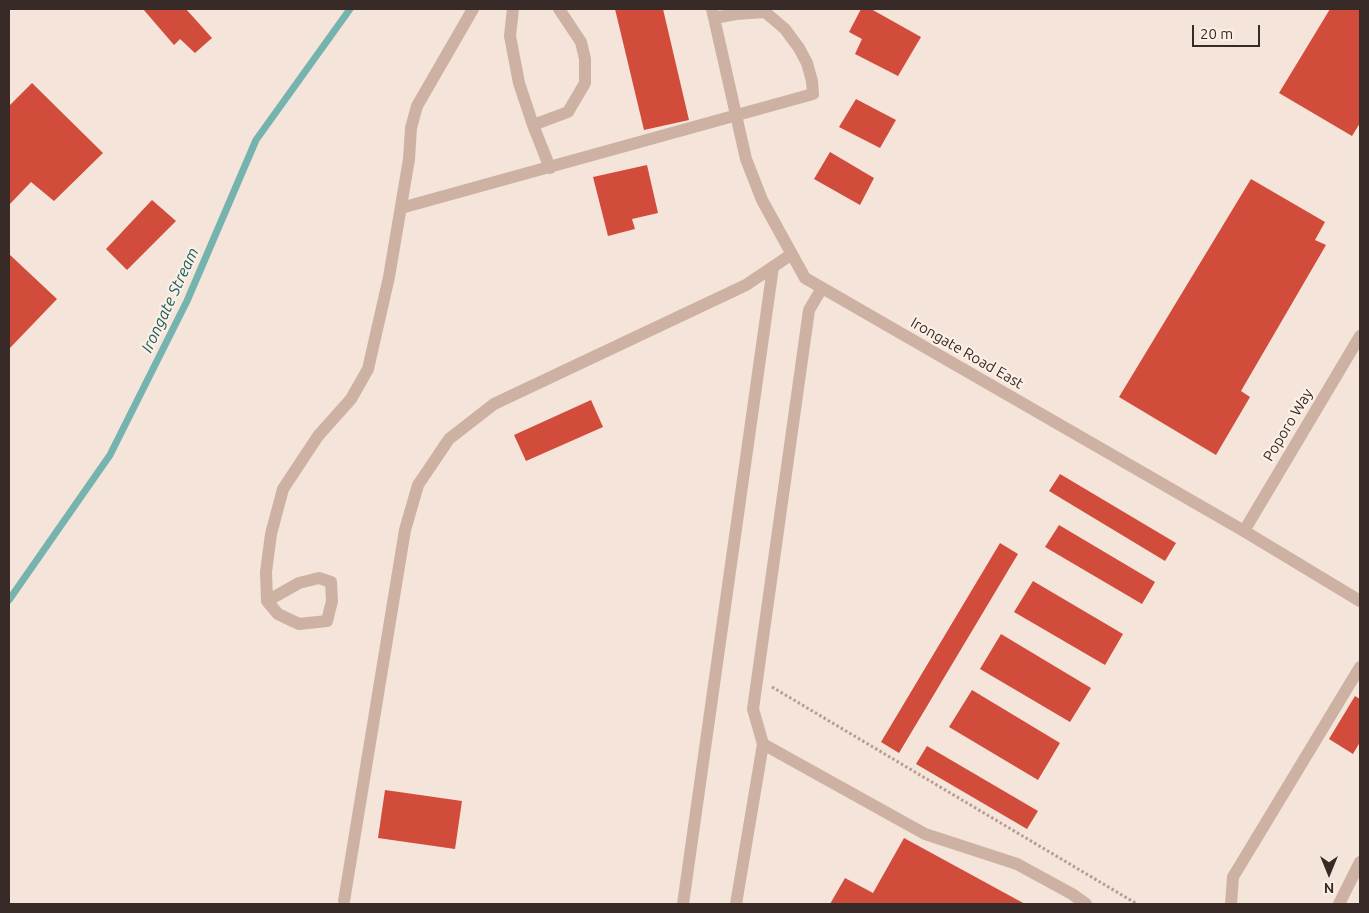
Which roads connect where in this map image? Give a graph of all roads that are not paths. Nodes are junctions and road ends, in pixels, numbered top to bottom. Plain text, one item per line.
1 (473, 9) edge
2 (513, 9) edge
3 (559, 9) edge
4 (713, 13) edge
5 (736, 116) junction
6 (533, 125) junction
7 (550, 168) junction
8 (401, 208) junction
9 (792, 254) junction
10 (773, 267) junction
11 (822, 288) junction
12 (1360, 336) edge
13 (1244, 531) junction
14 (267, 601) junction
15 (1360, 601) edge
16 (1360, 667) edge
17 (763, 744) junction
18 (1360, 862) edge
19 (344, 900) dead end
20 (683, 904) edge
21 (736, 904) edge
22 (1086, 904) edge
23 (1231, 904) edge
24 (1338, 904) edge

1 - 8 street
2 - 6 street
3 - 6 street
4 - 5 street, Irongate Road East
4 - 5 street
5 - 7 street
5 - 9 street, Irongate Road East
6 - 7 street
7 - 8 street
8 - 14 street
9 - 10 street
9 - 11 street, Irongate Road East
10 - 19 street
10 - 20 street
11 - 13 street, Irongate Road East
11 - 17 street
12 - 13 street, Poporo Way
13 - 15 street, Irongate Road East
14 - 14 street
16 - 23 street
17 - 21 street
17 - 22 street
18 - 24 street

